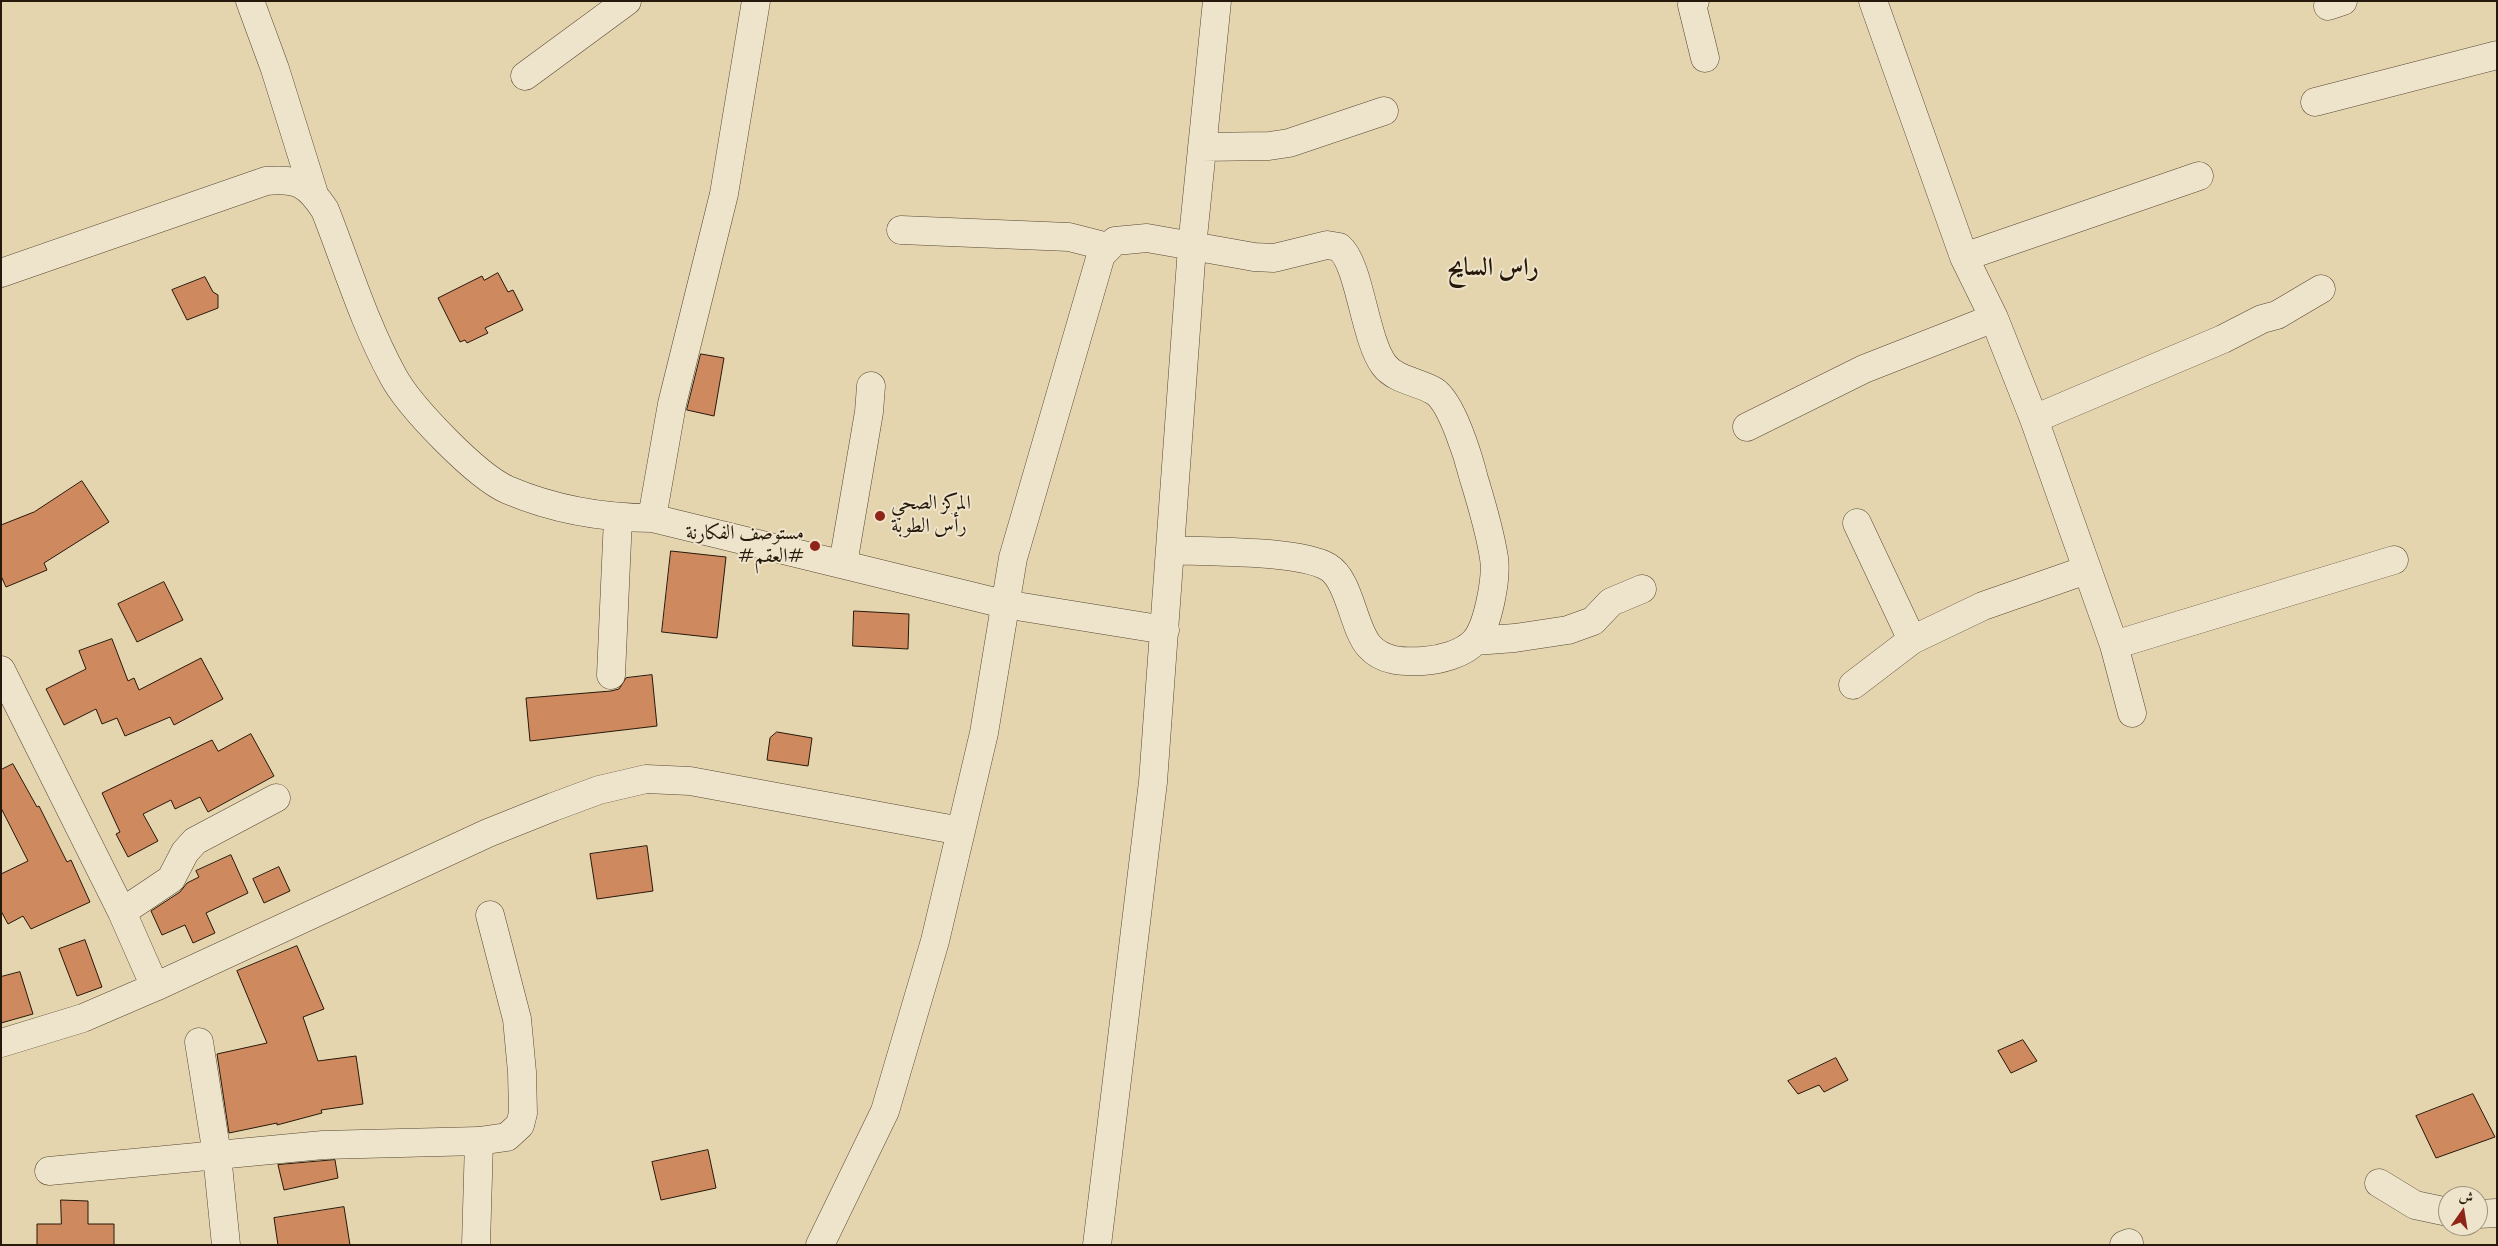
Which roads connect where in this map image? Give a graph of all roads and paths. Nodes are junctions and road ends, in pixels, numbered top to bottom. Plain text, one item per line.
1 (250, 1) edge
2 (627, 1) edge
3 (756, 1) edge
4 (1217, 1) edge
5 (1694, 1) edge
6 (1873, 1) edge
7 (2497, 55) edge
8 (1705, 58) dead end
9 (525, 76) dead end
10 (2315, 102) dead end
11 (1384, 111) dead end
12 (1202, 147) junction
13 (2199, 176) dead end
14 (314, 194) junction
15 (901, 230) dead end
16 (1108, 246) junction
17 (1192, 247) junction
18 (1964, 258) junction
19 (1, 273) edge
20 (2321, 289) dead end
21 (1994, 318) junction
22 (870, 386) dead end
23 (2034, 419) junction
24 (1747, 428) dead end
25 (618, 518) junction
26 (652, 518) junction
27 (1857, 523) dead end
28 (1171, 550) junction
29 (2394, 560) dead end
30 (843, 564) junction
31 (2086, 570) junction
32 (1642, 589) dead end
33 (1004, 604) junction
34 (1165, 630) junction
35 (1912, 640) junction
36 (1475, 641) junction
37 (2114, 645) junction
38 (611, 675) dead end
39 (5, 686) edge
40 (1853, 686) dead end
41 (2132, 713) dead end
42 (276, 798) dead end
43 (961, 831) junction
44 (122, 912) junction
45 (490, 915) dead end
46 (155, 987) junction
47 (199, 1042) dead end
48 (1, 1043) edge
49 (479, 1141) junction
50 (217, 1155) junction
51 (49, 1171) dead end
52 (2379, 1183) dead end
53 (2438, 1210) edge
54 (226, 1245) edge
55 (476, 1245) edge
56 (820, 1245) edge
57 (1097, 1245) edge

1 - 14 street
2 - 9 street
3 - 26 street
4 - 12 street
5 - 8 street
6 - 18 street
7 - 10 street
11 - 12 street
12 - 17 street
13 - 18 street
14 - 19 street
14 - 25 street
15 - 16 street
16 - 17 street
16 - 33 street
17 - 28 street
17 - 36 street
18 - 21 street
20 - 23 street
21 - 23 street
21 - 24 street
22 - 30 street
23 - 31 street
25 - 26 street
25 - 38 street
26 - 30 street
27 - 35 street
28 - 34 street
28 - 36 street
29 - 37 street
30 - 33 street
31 - 35 street
31 - 37 street
32 - 36 street
33 - 34 street
33 - 43 street
34 - 57 street
35 - 40 street
37 - 41 street
39 - 44 street
42 - 44 street
43 - 46 street
43 - 56 street
44 - 46 street
45 - 49 street
46 - 48 street
47 - 50 street
49 - 50 street
49 - 55 street
50 - 51 street
50 - 54 street
52 - 53 street

